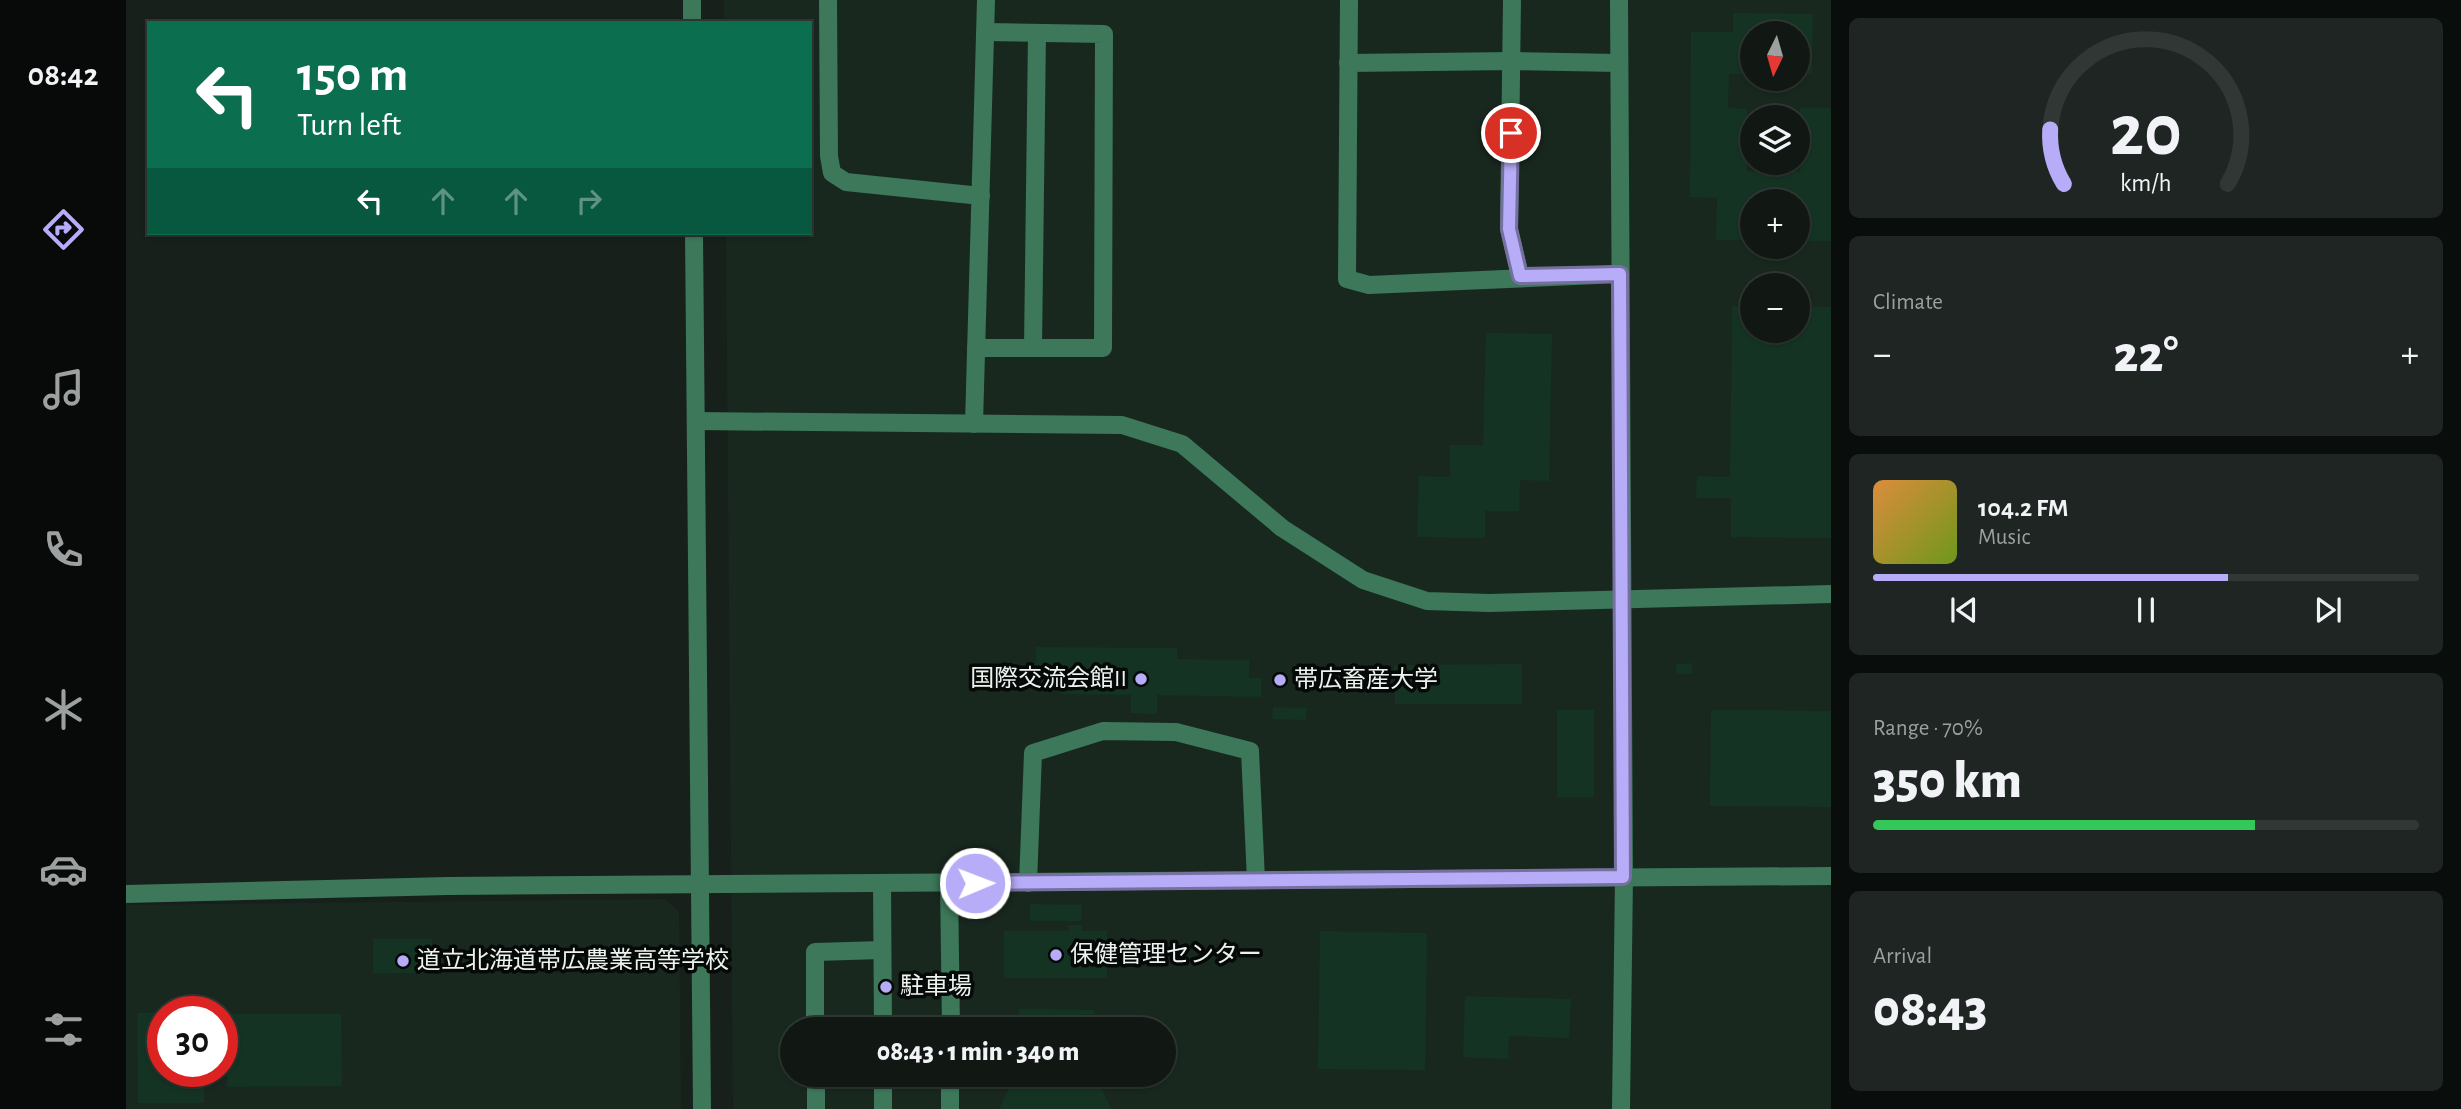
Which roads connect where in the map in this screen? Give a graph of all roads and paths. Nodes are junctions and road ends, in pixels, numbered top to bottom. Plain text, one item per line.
1 (692, 0) edge
2 (828, 0) edge
3 (986, 0) edge
4 (1349, 0) edge
5 (1512, 0) edge
6 (1619, 0) edge
7 (692, 21) edge
8 (986, 32) junction
9 (1037, 33) junction
10 (1511, 61) junction
11 (1348, 63) junction
12 (1619, 63) junction
13 (981, 197) junction
14 (694, 235) edge
15 (1620, 274) junction
16 (1520, 276) junction
17 (976, 348) junction
18 (1033, 348) junction
19 (696, 421) junction
20 (974, 424) junction
21 (1831, 594) edge
22 (1620, 600) junction
23 (1831, 876) edge
24 (1623, 877) junction
25 (1256, 880) junction
26 (949, 883) junction
27 (1028, 883) junction
28 (882, 884) junction
29 (699, 886) junction
30 (126, 894) edge
31 (882, 950) junction
32 (815, 1017) edge
33 (883, 1017) edge
34 (951, 1017) edge
35 (816, 1087) edge
36 (883, 1087) edge
37 (950, 1087) edge
38 (702, 1109) edge
39 (816, 1109) edge
40 (883, 1109) edge
41 (950, 1109) edge
42 (1620, 1109) edge

1 - 7 street
2 - 13 street
3 - 8 street
4 - 11 street
5 - 10 street
6 - 12 street
8 - 9 street
8 - 13 street
9 - 18 street
9 - 18 street
10 - 11 street
10 - 12 street
10 - 16 street
11 - 16 street
12 - 15 street
13 - 17 street
14 - 19 street
15 - 16 street
15 - 22 street
17 - 18 street
17 - 20 street
19 - 20 street
19 - 29 street
20 - 22 street
21 - 22 street
22 - 24 street
23 - 24 street
24 - 25 street
24 - 42 street
25 - 27 street
25 - 27 street
26 - 27 street
26 - 28 street
26 - 34 street
28 - 29 street
28 - 31 street
29 - 30 street
29 - 38 street
31 - 32 street
31 - 33 street
35 - 39 street
36 - 40 street
37 - 41 street

